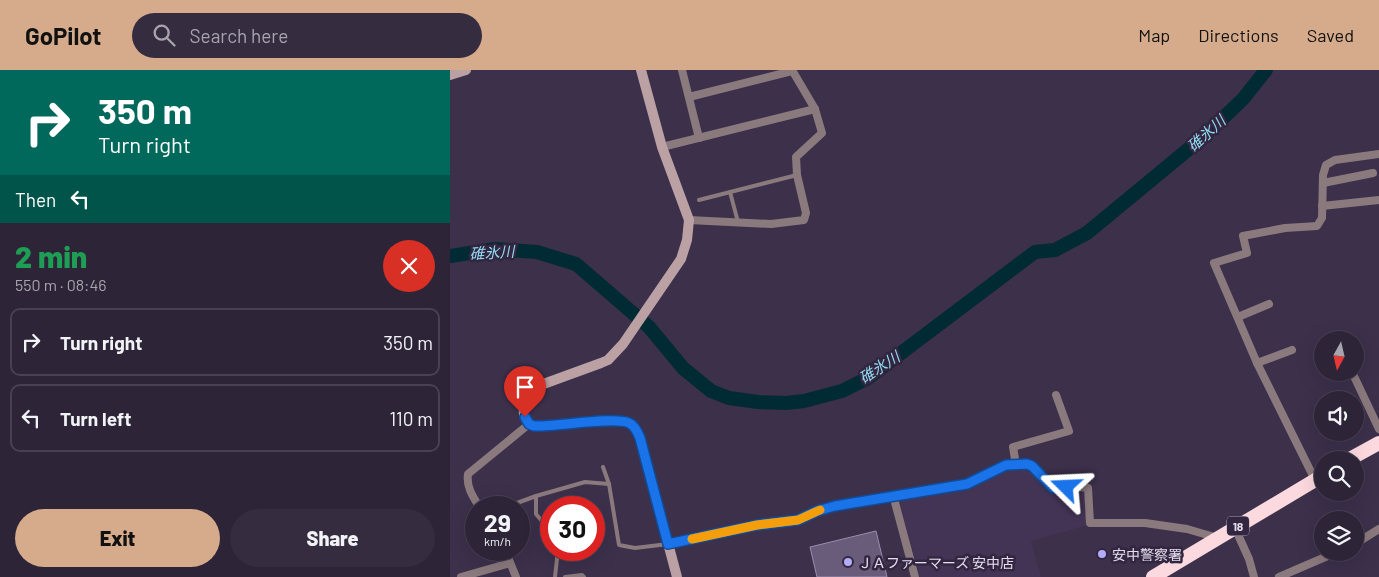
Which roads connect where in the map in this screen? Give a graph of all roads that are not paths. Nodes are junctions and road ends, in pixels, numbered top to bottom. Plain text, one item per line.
1 (466, 70) edge
2 (641, 70) edge
3 (682, 70) edge
4 (792, 70) edge
5 (450, 74) edge
6 (689, 97) junction
7 (815, 109) junction
8 (699, 138) junction
9 (662, 147) junction
10 (1379, 154) edge
11 (1373, 173) dead end
12 (797, 175) junction
13 (1323, 183) junction
14 (730, 192) junction
15 (699, 200) dead end
16 (1379, 200) edge
17 (1322, 206) junction
18 (688, 220) junction
19 (738, 222) junction
20 (1269, 304) dead end
21 (1238, 317) junction
22 (1292, 350) dead end
23 (1257, 363) junction
24 (1356, 381) edge
25 (1056, 395) dead end
26 (529, 424) junction
27 (1379, 429) edge
28 (1379, 443) edge
29 (1364, 451) edge
30 (1016, 464) junction
31 (603, 467) dead end
32 (1314, 469) edge
33 (1314, 481) edge
34 (609, 484) junction
35 (893, 495) junction
36 (472, 496) edge
37 (536, 496) junction
38 (530, 498) edge
39 (540, 519) edge
40 (1235, 528) junction
41 (1379, 529) edge
42 (1218, 538) junction
43 (1364, 538) edge
44 (668, 544) junction
45 (557, 561) edge
46 (1316, 561) edge
47 (510, 563) joint
48 (470, 576) edge
49 (461, 577) edge
50 (516, 577) edge
51 (555, 577) edge
52 (565, 577) edge
53 (584, 577) edge
54 (677, 577) edge
55 (915, 577) edge
56 (1153, 577) edge
57 (1254, 577) edge
58 (1278, 577) edge

1 - 5 street
2 - 9 street
3 - 6 street
4 - 6 street
4 - 7 street
6 - 8 street
7 - 8 street
7 - 12 street
8 - 9 street
9 - 18 street
10 - 13 street
11 - 13 street
12 - 14 lane
12 - 19 street
13 - 17 street
14 - 15 lane
14 - 19 lane
16 - 17 street
17 - 21 street
18 - 19 street
18 - 26 street
20 - 21 street
21 - 23 street
22 - 23 street
23 - 32 street
24 - 27 street
25 - 30 street
26 - 36 street
26 - 44 street
28 - 29 highway
30 - 35 street
30 - 42 street
31 - 34 lane
33 - 40 highway, 18
34 - 37 lane
34 - 44 lane
35 - 44 lane
35 - 55 street
37 - 38 lane
37 - 39 lane
40 - 42 highway, 18
40 - 57 street
41 - 43 street
42 - 56 highway, 18
44 - 54 street
45 - 51 lane
46 - 58 street
47 - 48 street
47 - 50 street
48 - 49 street
52 - 53 lane

